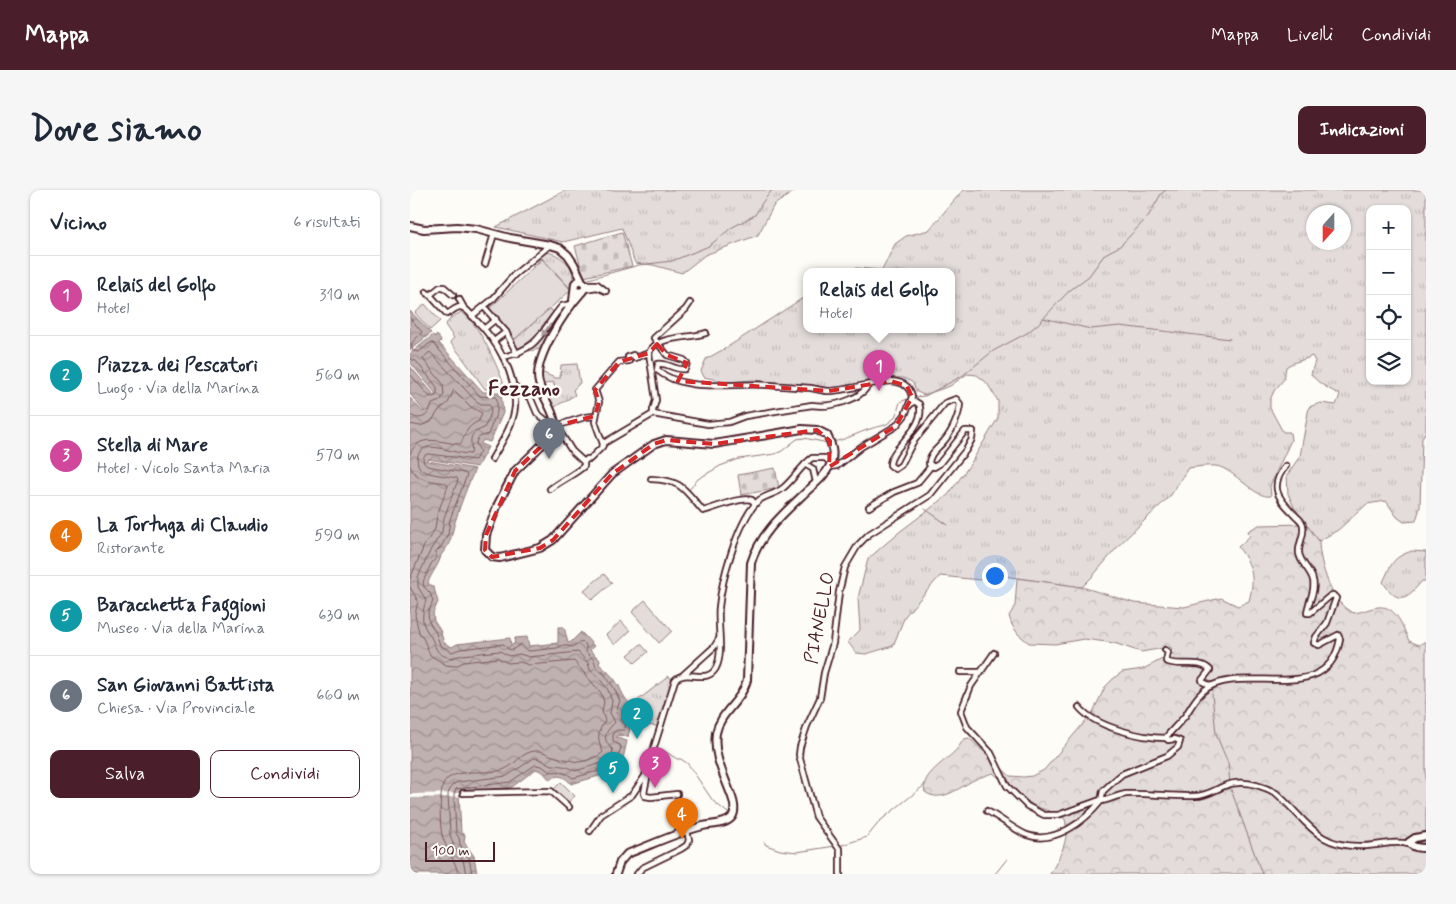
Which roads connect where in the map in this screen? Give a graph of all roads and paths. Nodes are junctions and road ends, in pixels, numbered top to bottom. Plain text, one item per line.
1 (410, 226) edge
2 (494, 234) junction
3 (550, 245) junction
4 (485, 264) dead end
5 (453, 295) dead end
6 (459, 299) dead end
7 (572, 303) junction
8 (690, 303) dead end
9 (484, 307) junction
10 (464, 308) junction
11 (472, 316) junction
12 (496, 319) junction
13 (485, 328) junction
14 (506, 332) junction
15 (706, 333) dead end
16 (494, 341) junction
17 (657, 344) junction
18 (517, 354) junction
19 (649, 354) junction
20 (504, 357) junction
21 (513, 385) junction
22 (868, 386) junction
23 (910, 405) junction
24 (653, 414) junction
25 (596, 416) junction
26 (556, 426) junction
27 (603, 444) junction
28 (822, 458) junction
29 (492, 459) dead end
30 (584, 462) junction
31 (805, 464) junction
32 (830, 465) junction
33 (930, 466) junction
34 (1286, 466) dead end
35 (813, 469) junction
36 (651, 479) dead end
37 (816, 482) junction
38 (550, 489) dead end
39 (755, 504) junction
40 (869, 507) dead end
41 (720, 638) junction
42 (1165, 650) dead end
43 (994, 653) dead end
44 (960, 672) dead end
45 (980, 672) junction
46 (683, 675) junction
47 (1211, 686) junction
48 (1079, 707) dead end
49 (1166, 738) junction
50 (649, 766) junction
51 (635, 790) junction
52 (463, 792) dead end
53 (644, 793) junction
54 (677, 794) dead end
55 (1101, 800) junction
56 (569, 807) dead end
57 (987, 811) dead end
58 (590, 831) dead end
59 (687, 831) junction
60 (1426, 836) edge
61 (1410, 844) junction
62 (1426, 848) edge
63 (616, 874) edge
64 (637, 874) edge
65 (840, 874) edge

1 - 2 main road
2 - 3 main road
2 - 4 street
3 - 7 main road
3 - 9 street
5 - 10 street
6 - 10 street
7 -> 18 street
7 - 26 main road
8 - 17 street
9 - 11 street
9 - 12 street
10 - 11 street
11 - 13 street
12 - 13 street
12 - 14 street
13 - 16 street
14 - 16 street
14 - 18 street
15 - 17 street
16 - 20 street
17 - 19 street
17 - 22 street
18 - 20 street
19 - 24 street
19 - 25 street
20 - 21 street
21 - 26 street
21 - 29 street
22 - 23 street
22 - 24 street
23 - 32 street
23 - 33 street
24 - 27 street
25 - 26 street
25 - 27 street
26 - 30 street
26 - 32 main road
27 - 30 street
28 - 31 street
28 - 32 street
28 - 35 street
30 - 38 street
31 - 35 street
31 - 39 street
32 - 37 main road
33 - 40 street
33 - 65 street, PIANELLO
34 - 47 street
35 - 37 street
36 - 39 street
37 - 59 main road
39 - 41 street
41 - 46 street
41 - 46 street
42 - 47 street
43 - 45 street
44 - 45 street
45 - 55 street
46 - 50 street
47 - 49 street
48 - 49 street
49 - 55 street
50 - 51 street
50 - 53 street
51 - 53 street
51 - 58 street
52 - 56 street
53 - 54 street
55 - 57 street
55 - 61 street
59 - 63 main road
59 - 64 street
60 - 61 main road
61 - 62 main road

